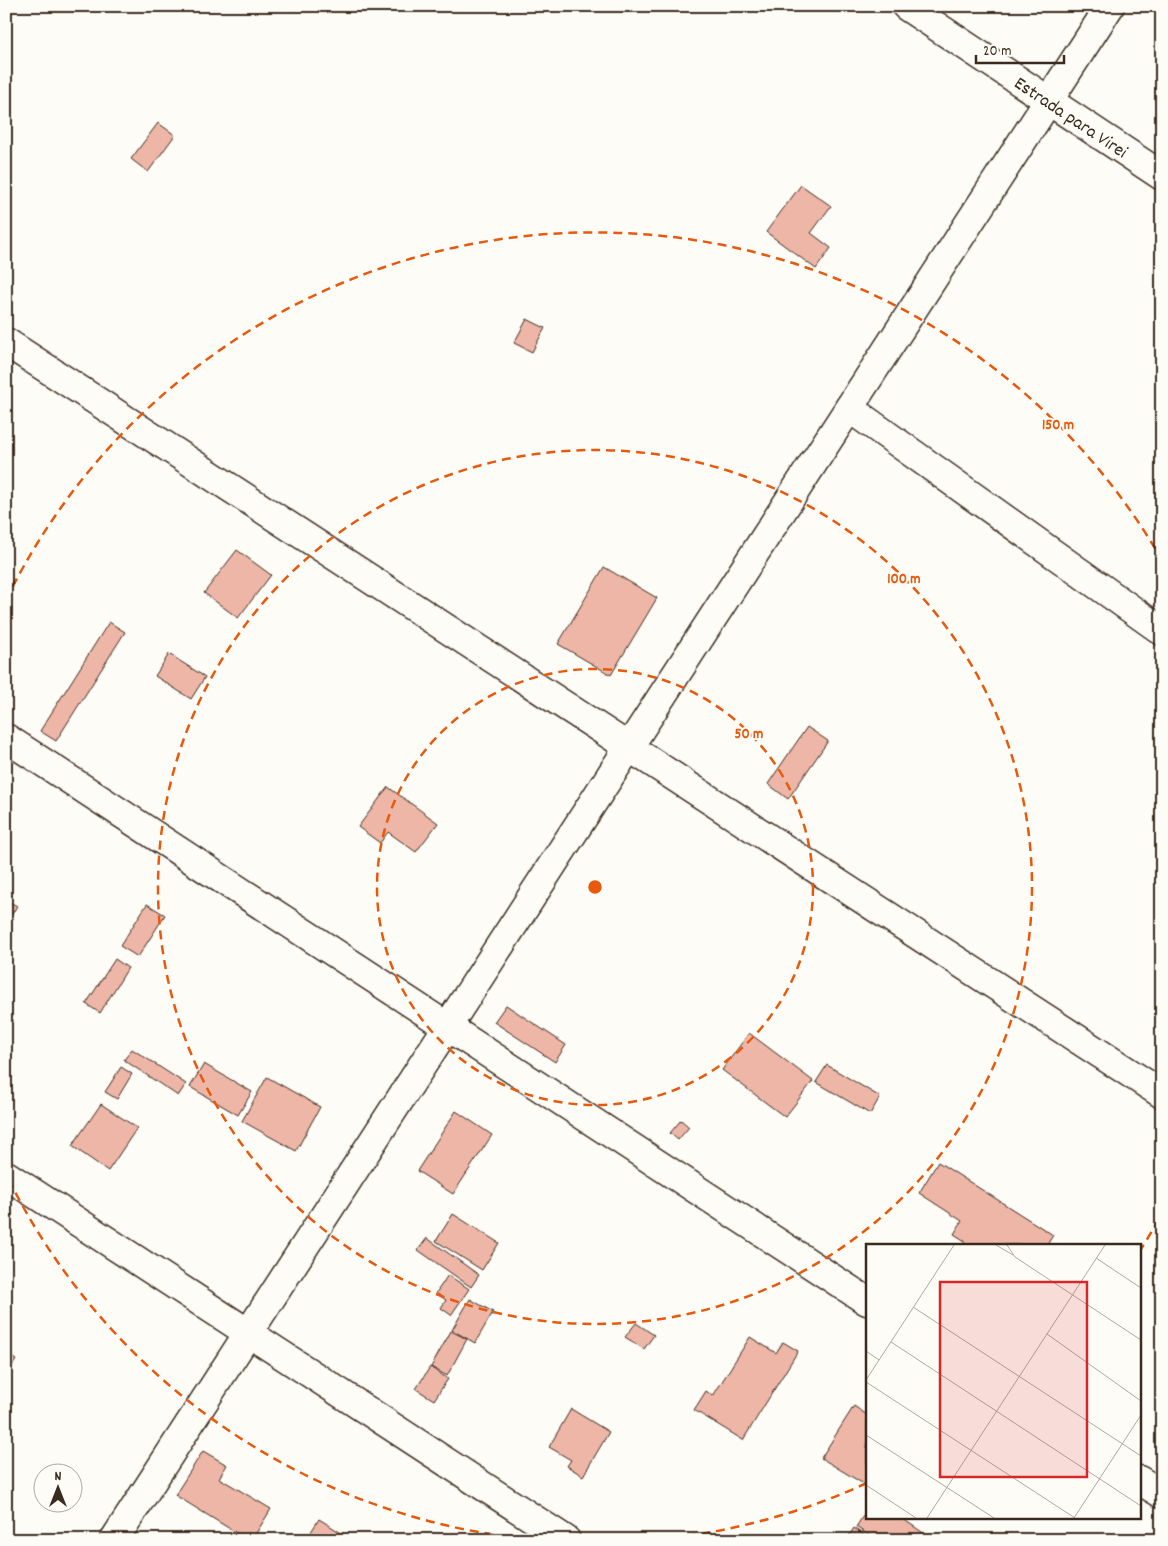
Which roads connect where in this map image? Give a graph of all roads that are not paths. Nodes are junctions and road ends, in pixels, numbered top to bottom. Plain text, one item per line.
1 (906, 6) edge
2 (1110, 6) edge
3 (1048, 102) junction
4 (1162, 176) edge
5 (6, 342) edge
6 (849, 408) junction
7 (1162, 631) edge
8 (6, 738) edge
9 (629, 747) junction
10 (448, 1027) junction
11 (1162, 1094) edge
12 (6, 1174) edge
13 (866, 1300) edge
14 (249, 1332) junction
15 (1140, 1481) edge
16 (1162, 1494) edge
17 (114, 1540) edge
18 (566, 1540) edge

1 - 3 street, Estrada para Virei
2 - 3 street
3 - 4 street, Estrada para Virei
3 - 6 street
5 - 9 street
6 - 7 street
6 - 9 street
8 - 10 street
9 - 10 street
9 - 11 street
10 - 13 street
10 - 14 street
12 - 14 street
14 - 17 street
14 - 18 street
15 - 16 street

